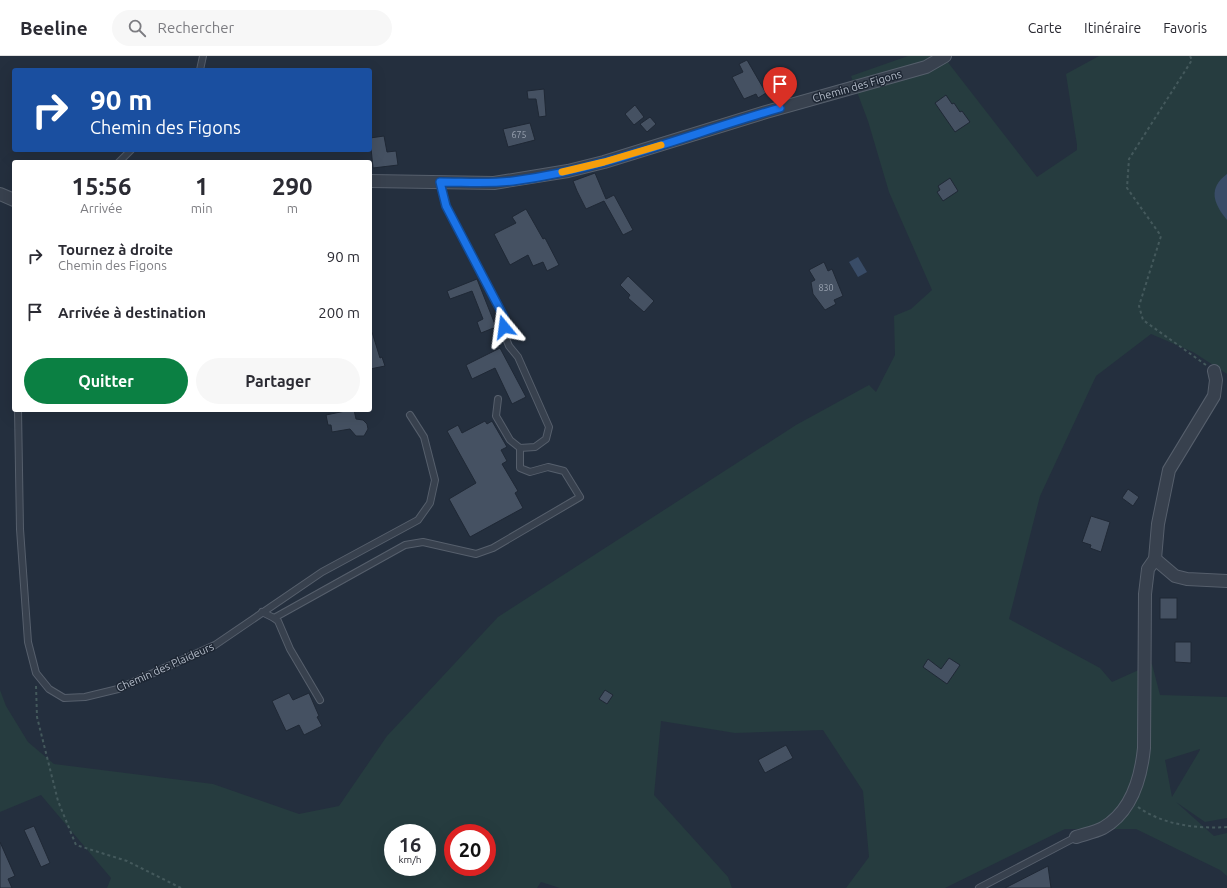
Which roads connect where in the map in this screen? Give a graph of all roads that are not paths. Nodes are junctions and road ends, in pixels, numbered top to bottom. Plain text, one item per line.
1 (203, 56) edge
2 (945, 56) edge
3 (200, 68) edge
4 (129, 152) edge
5 (121, 160) edge
6 (372, 181) edge
7 (440, 182) junction
8 (0, 194) edge
9 (12, 199) edge
10 (1214, 371) road end
11 (498, 399) dead end
12 (18, 412) edge
13 (410, 415) dead end
14 (520, 448) junction
15 (1155, 559) junction
16 (1227, 581) edge
17 (262, 612) junction
18 (274, 618) junction
19 (320, 700) dead end
20 (1076, 837) joint
21 (979, 888) edge

1 - 3 lane
2 - 7 street, Chemin des Figons
4 - 5 lane
6 - 7 street, Chemin des Figons
7 - 14 lane
8 - 9 street
10 - 15 street
11 - 14 lane
12 - 17 lane, Chemin des Plaideurs
13 - 17 lane, Chemin des Plaideurs
14 - 18 lane
15 - 16 street
15 - 20 street
17 - 18 lane
18 - 19 lane
20 - 21 lane

